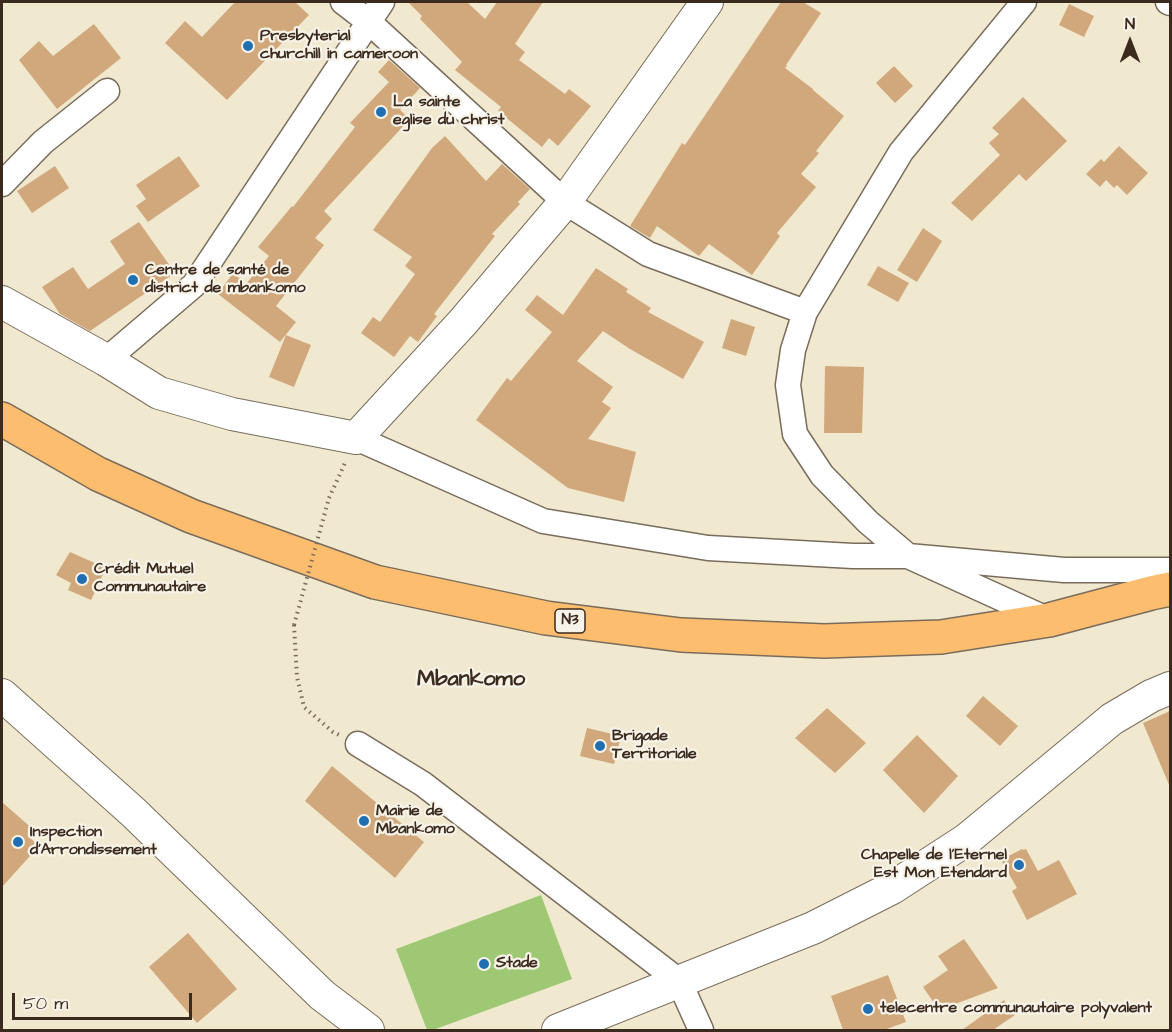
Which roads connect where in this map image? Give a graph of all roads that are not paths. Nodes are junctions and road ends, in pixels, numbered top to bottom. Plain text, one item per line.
1 (343, 2) edge
2 (382, 2) edge
3 (706, 2) edge
4 (1024, 2) edge
5 (369, 22) junction
6 (107, 91) dead end
7 (2, 184) edge
8 (565, 202) junction
9 (2, 302) edge
10 (805, 312) junction
11 (106, 360) junction
12 (2, 419) edge
13 (356, 438) junction
14 (908, 556) junction
15 (1170, 570) edge
16 (1170, 589) edge
17 (1048, 620) junction
18 (1170, 688) edge
19 (2, 695) edge
20 (358, 744) road end
21 (680, 981) junction
22 (368, 1030) edge
23 (558, 1030) edge
24 (701, 1030) edge

1 - 5 street
2 - 5 street
3 - 8 street
4 - 10 street
5 - 8 street
5 - 11 street
6 - 7 street
8 - 10 street
8 - 13 street
9 - 11 street
10 - 14 street
11 - 13 street
12 - 17 highway, N3
13 - 14 street
14 - 15 street
14 - 17 street
16 - 17 highway, N3
18 - 21 street
19 - 22 street
20 - 21 street
21 - 23 street
21 - 24 street

